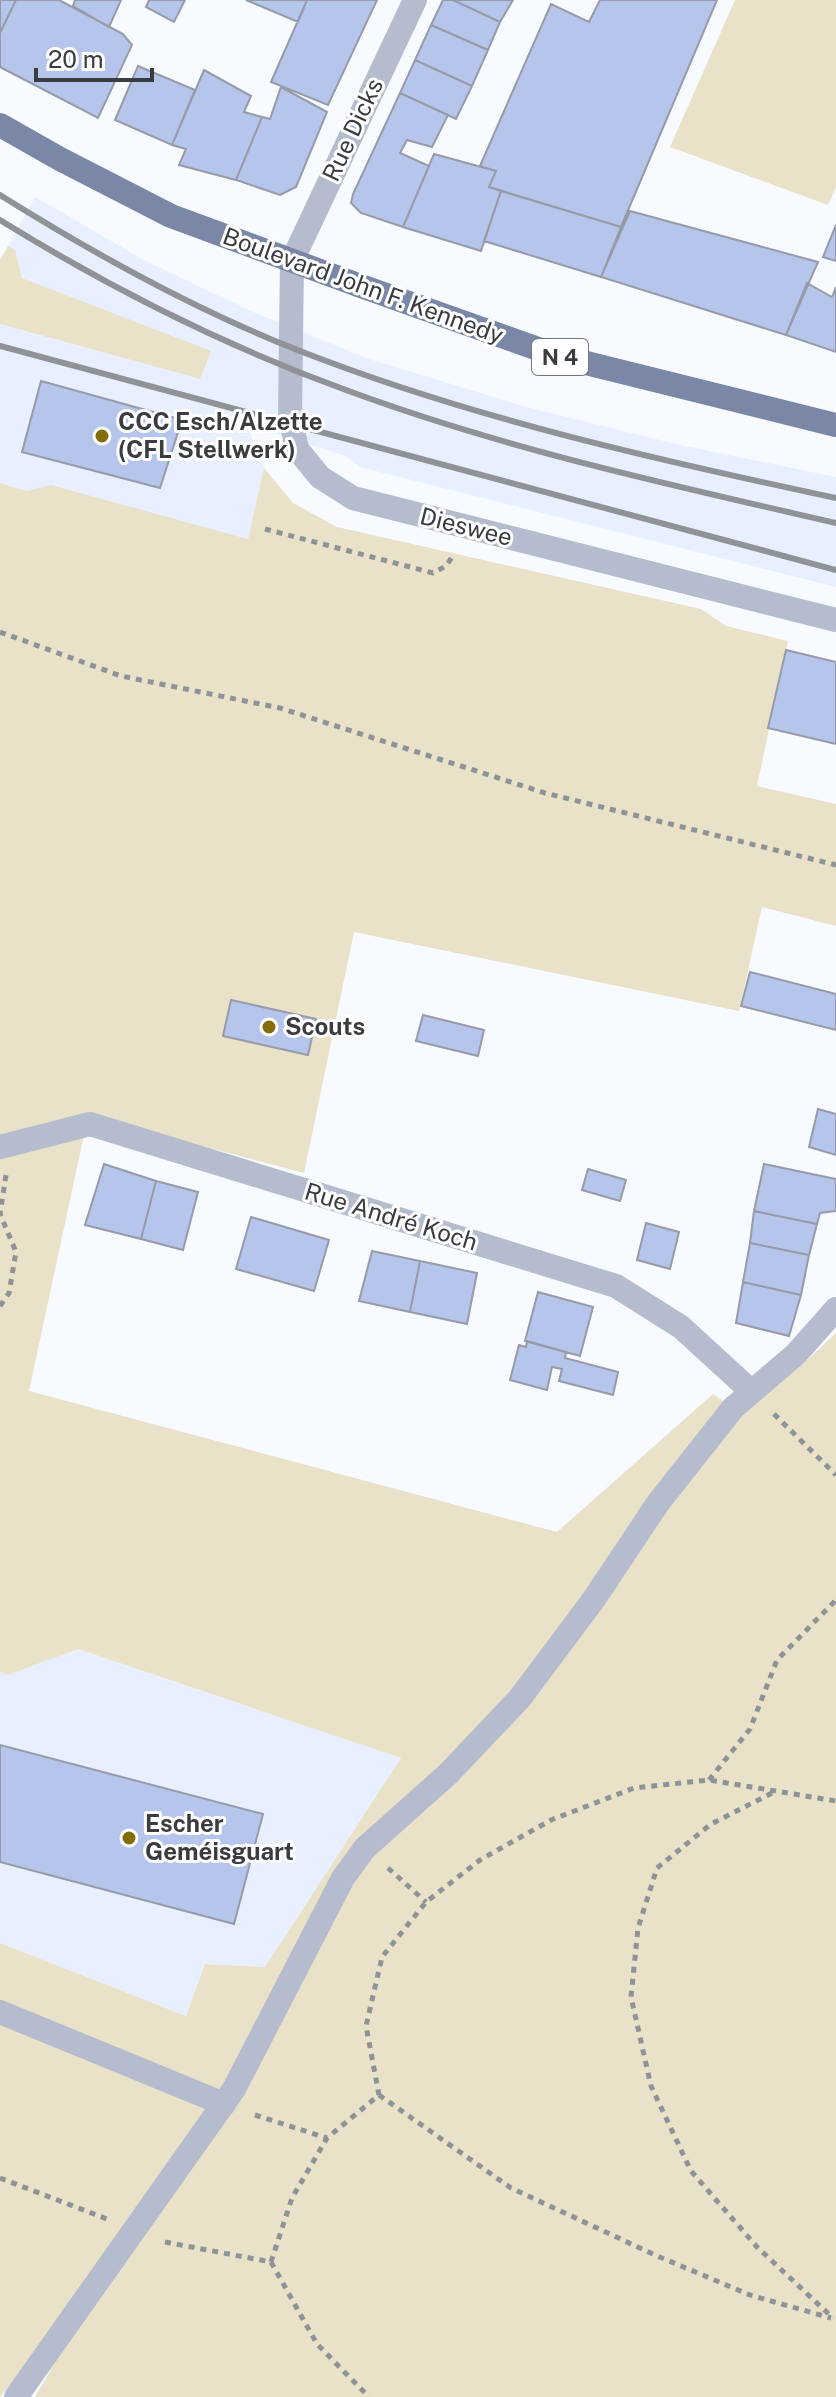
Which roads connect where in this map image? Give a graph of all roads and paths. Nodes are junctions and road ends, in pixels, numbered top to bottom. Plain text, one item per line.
1 (415, 0) edge
2 (0, 125) edge
3 (292, 261) junction
4 (836, 425) edge
5 (460, 525) junction
6 (265, 529) dead end
7 (836, 620) edge
8 (0, 632) edge
9 (836, 865) edge
10 (2, 1156) edge
11 (0, 1306) edge
12 (836, 1309) edge
13 (751, 1391) junction
14 (836, 1475) edge
15 (836, 1600) edge
16 (709, 1780) junction
17 (773, 1792) junction
18 (836, 1801) edge
19 (365, 1848) junction
20 (426, 1902) junction
21 (0, 2012) edge
22 (379, 2095) junction
23 (224, 2104) junction
24 (327, 2138) junction
25 (0, 2178) edge
26 (133, 2229) junction
27 (271, 2262) junction
28 (834, 2319) edge
29 (16, 2397) edge
30 (369, 2397) edge

1 - 3 street, Rue Dicks
2 - 3 main road, Boulevard John F. Kennedy / N 4
3 - 4 main road, Boulevard John F. Kennedy / N 4
3 - 5 street, Dieswee
5 - 6 path
5 - 7 street, Dieswee
8 - 9 path
10 - 11 path
10 - 13 street, Rue André Koch
12 - 13 street
13 - 14 path
13 - 19 street
15 - 16 path
16 - 17 path
16 - 20 path
17 - 18 path
17 - 28 path
19 - 20 path
19 - 23 street
20 - 22 path
21 - 23 street
22 - 24 path
22 - 28 path
23 - 24 path
23 - 26 street
24 - 27 path
25 - 26 path
26 - 27 path
26 - 29 street
27 - 30 path

